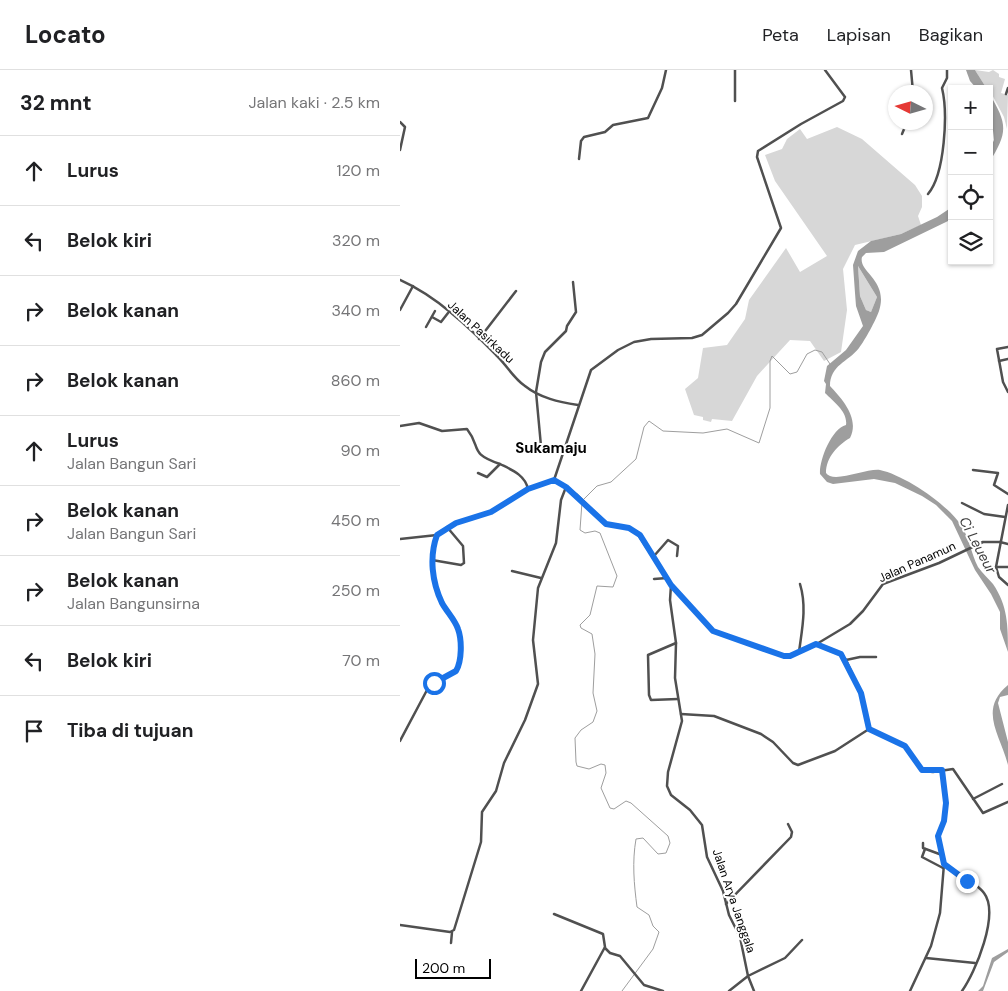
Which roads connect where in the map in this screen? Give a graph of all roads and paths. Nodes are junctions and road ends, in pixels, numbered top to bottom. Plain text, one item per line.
1 (666, 70) edge
2 (735, 70) edge
3 (825, 70) edge
4 (829, 70) edge
5 (911, 70) edge
6 (947, 70) edge
7 (913, 85) edge
8 (1008, 89) edge
9 (1006, 94) dead end
10 (735, 101) dead end
11 (400, 122) edge
12 (904, 130) edge
13 (902, 134) dead end
14 (400, 150) edge
15 (579, 159) dead end
16 (928, 194) dead end
17 (400, 280) edge
18 (573, 282) dead end
19 (414, 286) junction
20 (516, 291) dead end
21 (400, 310) edge
22 (435, 311) dead end
23 (448, 313) junction
24 (432, 316) junction
25 (426, 327) dead end
26 (479, 339) junction
27 (1008, 346) edge
28 (1008, 359) edge
29 (999, 361) junction
30 (536, 392) junction
31 (1008, 392) edge
32 (578, 405) junction
33 (400, 426) edge
34 (562, 453) junction
35 (500, 464) junction
36 (973, 470) dead end
37 (478, 473) dead end
38 (554, 480) junction
39 (566, 487) junction
40 (528, 489) junction
41 (1008, 494) edge
42 (962, 503) dead end
43 (1008, 505) edge
44 (1005, 517) junction
45 (447, 527) junction
46 (437, 535) junction
47 (400, 539) edge
48 (1000, 542) junction
49 (1008, 544) edge
50 (654, 556) junction
51 (677, 556) dead end
52 (432, 560) junction
53 (996, 567) junction
54 (1008, 567) edge
55 (512, 571) dead end
56 (541, 578) junction
57 (667, 578) junction
58 (654, 579) dead end
59 (800, 584) dead end
60 (671, 585) junction
61 (1008, 585) edge
62 (676, 643) junction
63 (816, 644) junction
64 (799, 652) junction
65 (876, 657) dead end
66 (846, 660) junction
67 (678, 699) junction
68 (681, 714) junction
69 (869, 729) junction
70 (400, 740) edge
71 (942, 770) junction
72 (1002, 784) dead end
73 (973, 799) junction
74 (1008, 802) edge
75 (788, 824) dead end
76 (923, 843) dead end
77 (925, 849) junction
78 (942, 855) junction
79 (944, 866) junction
80 (726, 904) junction
81 (554, 914) dead end
82 (400, 924) edge
83 (452, 932) junction
84 (802, 940) dead end
85 (451, 943) dead end
86 (605, 948) junction
87 (926, 958) junction
88 (975, 963) junction
89 (748, 976) junction
90 (581, 991) edge
91 (663, 991) edge
92 (729, 991) edge
93 (754, 991) edge
94 (910, 991) edge
95 (962, 991) edge

1 - 15 street
2 - 10 street
3 - 4 street
3 - 32 street
5 - 7 street
6 - 16 street
8 - 9 street
11 - 14 street
12 - 13 street
17 - 19 street, Jalan Pasirkadu
18 - 30 street
19 - 21 street
19 - 23 street, Jalan Pasirkadu
20 - 26 street
22 - 24 street
23 - 24 street
23 - 26 street, Jalan Pasirkadu
24 - 25 street
26 - 30 street, Jalan Pasirkadu
27 - 29 street
28 - 29 street
29 - 31 street
30 - 32 street, Jalan Pasirkadu
30 - 34 street
32 - 34 street
33 - 35 street
34 - 38 street
35 - 37 street
35 - 40 street
36 - 41 street
38 - 39 street, Jalan Panamun
38 - 40 street
39 - 50 street, Jalan Panamun
39 - 56 street
40 - 45 street
42 - 44 street
43 - 44 street
44 - 48 street
45 - 46 street
45 - 52 street
46 - 47 street
46 - 52 street
48 - 49 street
48 - 53 street
48 - 63 street, Jalan Panamun
50 - 51 street
50 - 57 street, Jalan Panamun
52 - 70 street
53 - 54 street
53 - 61 street
55 - 56 street
56 - 83 street
57 - 58 street
57 - 60 street, Jalan Panamun
59 - 64 street
60 - 62 street, Jalan Arya Janggala
60 - 64 street, Jalan Panamun
62 - 67 street, Jalan Arya Janggala
62 - 67 street
63 - 64 street, Jalan Panamun
63 - 66 street
65 - 66 street
66 - 69 street
67 - 68 street, Jalan Arya Janggala
68 - 69 street
68 - 80 street, Jalan Arya Janggala
69 - 71 street
71 - 73 street
71 - 78 street
72 - 73 street
73 - 74 street
75 - 80 street
76 - 77 street
77 - 78 street
77 - 79 street
78 - 79 street
79 - 87 street
79 - 88 street
80 - 89 street, Jalan Arya Janggala
81 - 86 street
82 - 83 street
83 - 85 street
84 - 89 street
86 - 90 street
86 - 91 street
87 - 88 street
87 - 94 street
88 - 95 street
89 - 92 street
89 - 93 street, Jalan Arya Janggala

